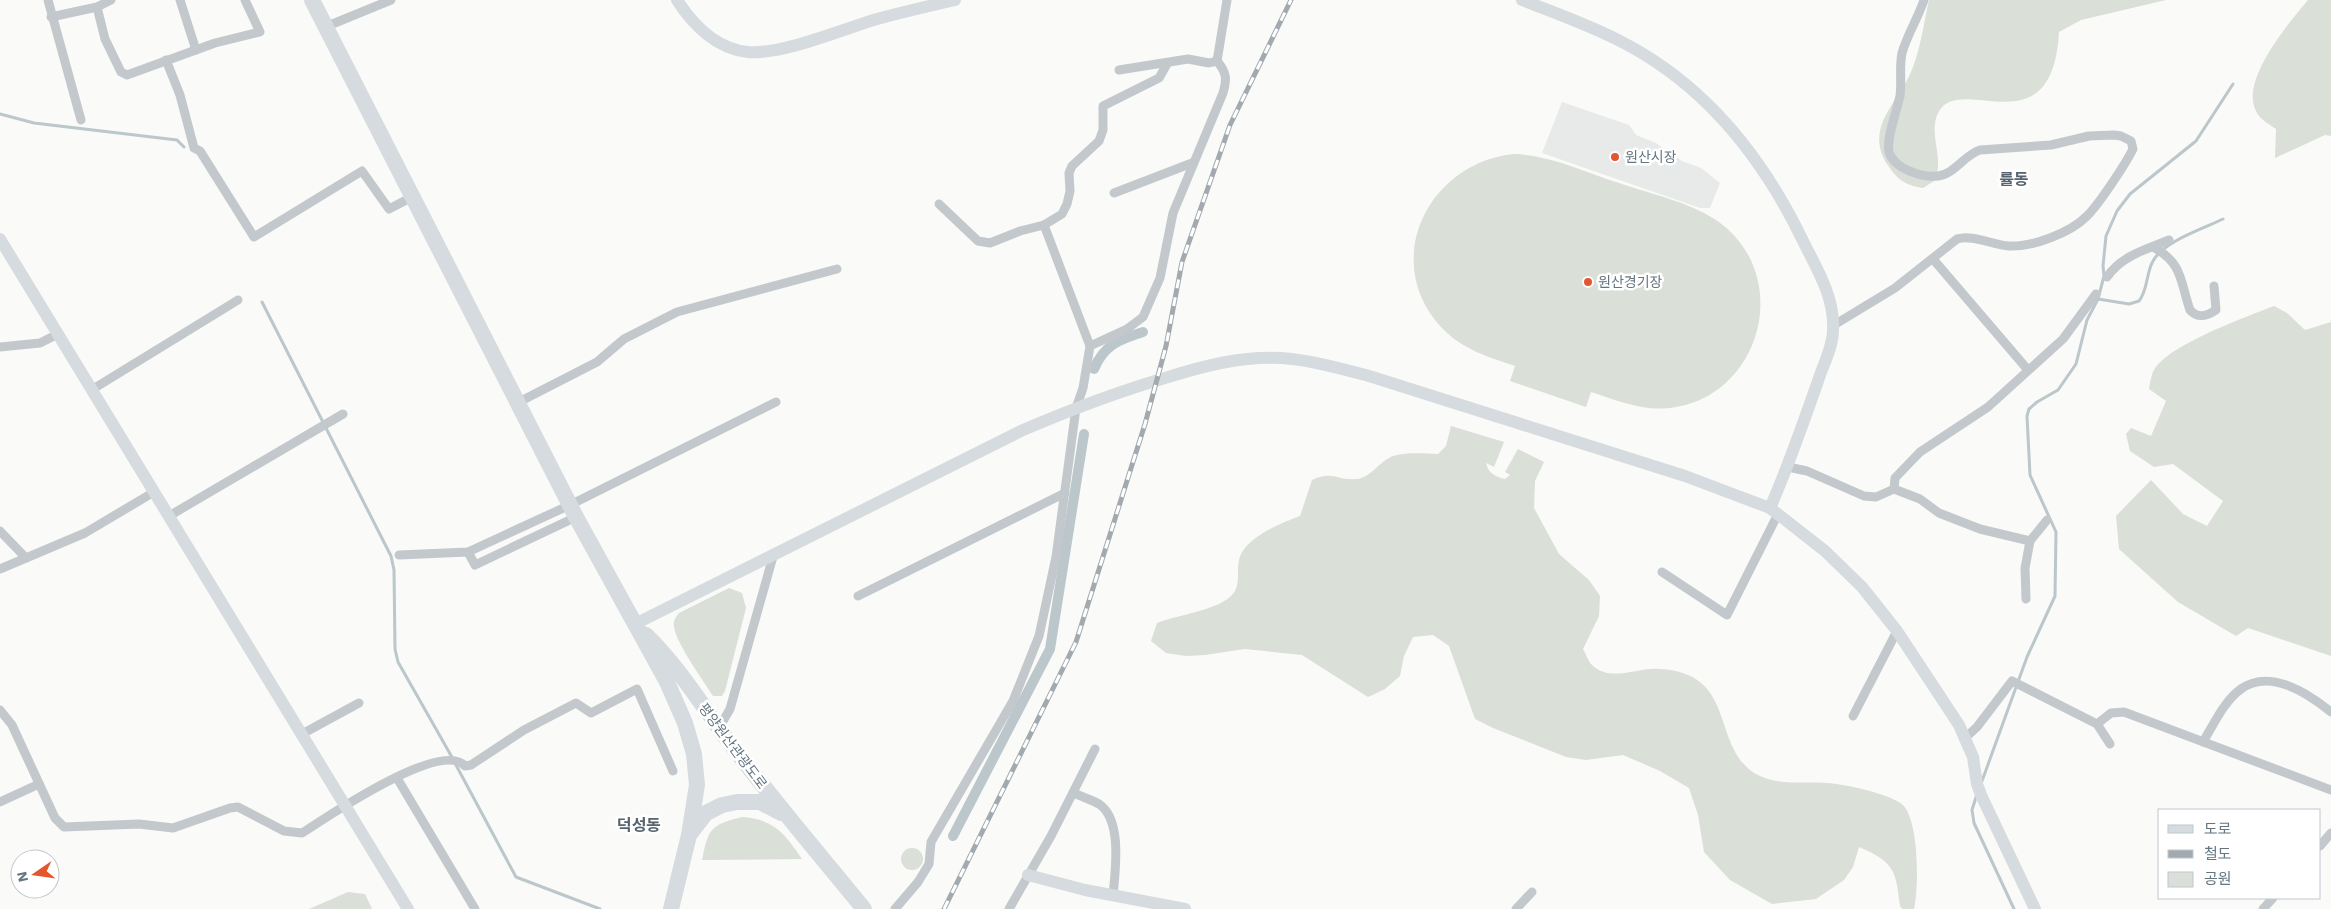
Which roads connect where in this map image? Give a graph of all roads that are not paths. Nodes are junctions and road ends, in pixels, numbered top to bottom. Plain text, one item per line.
1 (48, 0) edge
2 (111, 0) edge
3 (180, 0) edge
4 (245, 0) edge
5 (312, 0) edge
6 (391, 0) edge
7 (676, 0) edge
8 (955, 0) edge
9 (1227, 0) edge
10 (1522, 0) edge
11 (1924, 0) edge
12 (97, 7) junction
13 (51, 17) junction
14 (325, 27) junction
15 (196, 50) junction
16 (166, 60) junction
17 (1217, 62) junction
18 (1167, 64) junction
19 (1118, 70) dead end
20 (81, 120) dead end
21 (1192, 164) junction
22 (1114, 193) dead end
23 (412, 197) junction
24 (939, 204) dead end
25 (1044, 226) junction
26 (0, 239) edge
27 (2169, 240) dead end
28 (2159, 250) junction
29 (1933, 259) junction
30 (837, 269) dead end
31 (2107, 277) dead end
32 (2214, 286) dead end
33 (2096, 294) dead end
34 (238, 300) dead end
35 (1834, 325) junction
36 (58, 334) junction
37 (1090, 346) junction
38 (0, 347) edge
39 (2028, 370) junction
40 (93, 389) junction
41 (776, 402) dead end
42 (518, 403) junction
43 (1076, 408) junction
44 (343, 414) dead end
45 (1788, 467) junction
46 (1894, 489) junction
47 (154, 492) junction
48 (1065, 493) junction
49 (573, 511) junction
50 (1774, 511) junction
51 (169, 516) junction
52 (2047, 520) dead end
53 (0, 531) edge
54 (2030, 541) junction
55 (468, 552) junction
56 (774, 553) junction
57 (399, 555) dead end
58 (26, 558) junction
59 (0, 569) edge
60 (1662, 572) dead end
61 (858, 596) dead end
62 (2026, 599) dead end
63 (635, 624) junction
64 (1897, 631) junction
65 (359, 703) dead end
66 (0, 710) edge
67 (2331, 712) edge
68 (1853, 716) dead end
69 (2097, 724) junction
70 (719, 728) junction
71 (302, 734) junction
72 (1965, 738) junction
73 (2203, 742) junction
74 (2110, 744) dead end
75 (1095, 749) dead end
76 (673, 770) dead end
77 (397, 778) junction
78 (39, 784) junction
79 (2331, 790) edge
80 (1074, 793) junction
81 (0, 802) edge
82 (345, 804) junction
83 (785, 815) junction
84 (2331, 833) edge
85 (689, 835) junction
86 (2321, 845) edge
87 (1028, 875) junction
88 (1532, 892) dead end
89 (1113, 896) junction
90 (2272, 899) edge
91 (408, 909) edge
92 (475, 909) edge
93 (671, 909) edge
94 (864, 909) edge
95 (895, 909) edge
96 (1008, 909) edge
97 (1185, 909) edge
98 (1516, 909) edge
99 (2035, 909) edge
100 (2263, 909) edge

1 - 13 street
2 - 12 street
3 - 15 street
4 - 15 street
5 - 14 highway
6 - 14 street
7 - 8 main road
9 - 17 street
10 - 35 main road
11 - 29 street
12 - 13 street
12 - 16 street
13 - 20 street
14 - 23 highway
15 - 16 street
16 - 23 street
17 - 18 street
17 - 21 street
18 - 19 street
18 - 25 street
21 - 22 street
21 - 37 street
23 - 42 highway
24 - 25 street
25 - 37 street
26 - 36 main road
27 - 28 street
28 - 31 street
28 - 32 street
29 - 35 street
29 - 39 street
30 - 42 street
33 - 39 street
34 - 40 street
35 - 45 main road
36 - 38 street
36 - 40 main road
37 - 43 street
39 - 46 street
40 - 47 main road
41 - 49 street
42 - 49 highway
43 - 48 street
43 - 50 main road
43 - 56 main road
44 - 51 street
45 - 46 street
45 - 50 main road
46 - 54 street
47 - 51 main road
47 - 58 street
48 - 61 street
48 - 95 street
49 - 55 street
49 - 55 street
49 - 63 highway
50 - 60 street
50 - 64 main road
51 - 71 main road
52 - 54 street
53 - 58 street
54 - 62 street
55 - 57 street
56 - 63 main road
56 - 70 street
58 - 59 street
63 - 70 highway, 평양원산관광도로
63 - 85 highway
64 - 68 street
64 - 72 main road
65 - 71 street
66 - 78 street
67 - 73 street
69 - 72 street
69 - 73 street
69 - 74 street
70 - 83 highway, 평양원산관광도로
71 - 82 main road
72 - 99 main road
73 - 79 street
75 - 80 street
76 - 77 street
77 - 82 street
77 - 92 street
78 - 81 street
78 - 82 street
80 - 87 street
80 - 89 street
82 - 91 main road
83 - 85 highway
83 - 94 highway, 평양원산관광도로
84 - 86 street
85 - 93 highway
87 - 89 main road
87 - 96 street
88 - 98 street
89 - 97 main road
90 - 100 street

